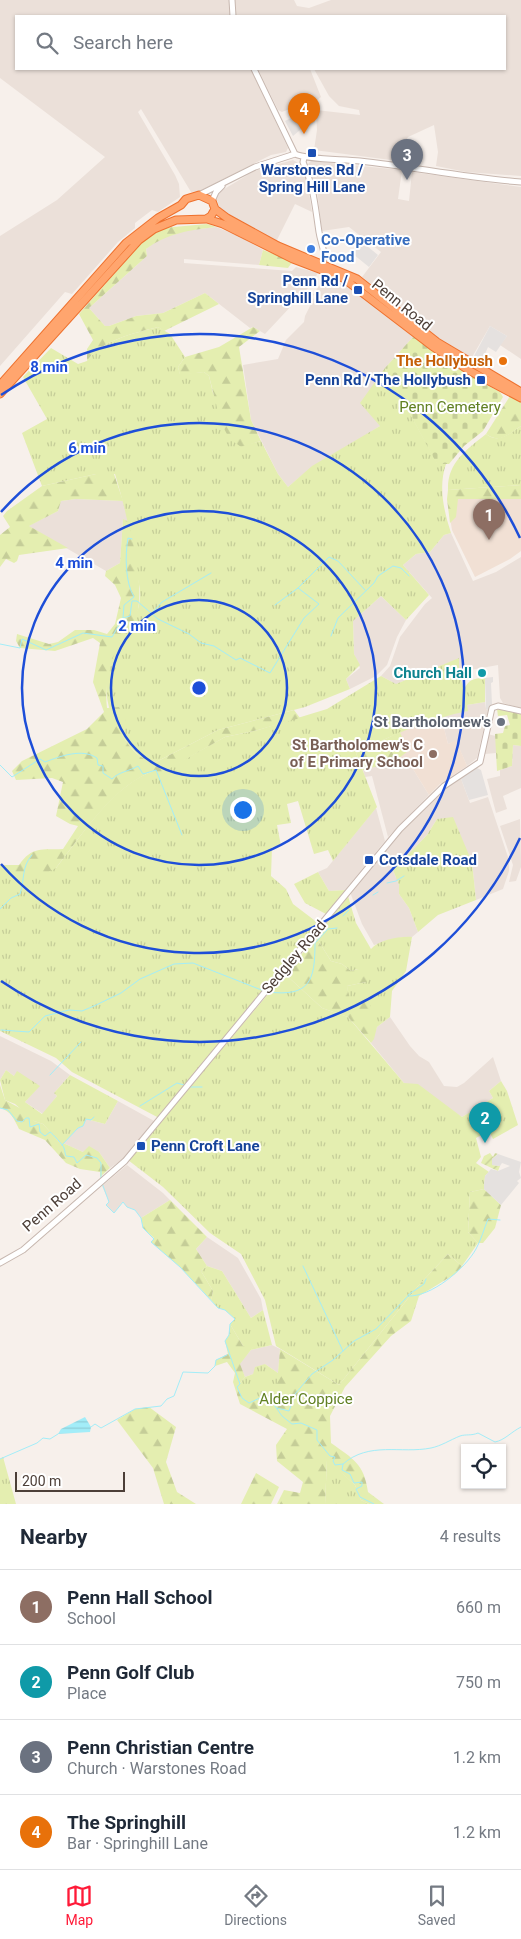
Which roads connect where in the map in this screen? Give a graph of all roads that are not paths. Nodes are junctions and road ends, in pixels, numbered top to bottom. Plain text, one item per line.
1 (232, 0) edge
2 (233, 15) edge
3 (254, 70) edge
4 (295, 154) junction
5 (304, 158) junction
6 (227, 182) junction
7 (521, 182) edge
8 (199, 195) junction
9 (181, 205) junction
10 (213, 205) junction
11 (187, 219) junction
12 (206, 219) junction
13 (322, 267) junction
14 (0, 385) edge
15 (521, 392) edge
16 (0, 394) edge
17 (521, 398) edge
18 (521, 711) edge
19 (120, 1164) joint
20 (0, 1263) edge

1 - 2 street
3 - 4 street
4 - 5 street
4 - 6 street
5 - 7 street
5 - 13 street
6 - 8 street
6 - 10 street
8 - 9 highway
8 - 10 highway
9 - 11 highway
9 - 14 highway
10 - 12 highway
10 - 13 highway, Penn Road
11 - 12 highway
11 - 16 highway
12 - 13 highway, Penn Road
13 - 15 highway, Penn Road
13 - 17 highway, Penn Road
18 - 19 street, Sedgley Road
19 - 20 street, Penn Road

